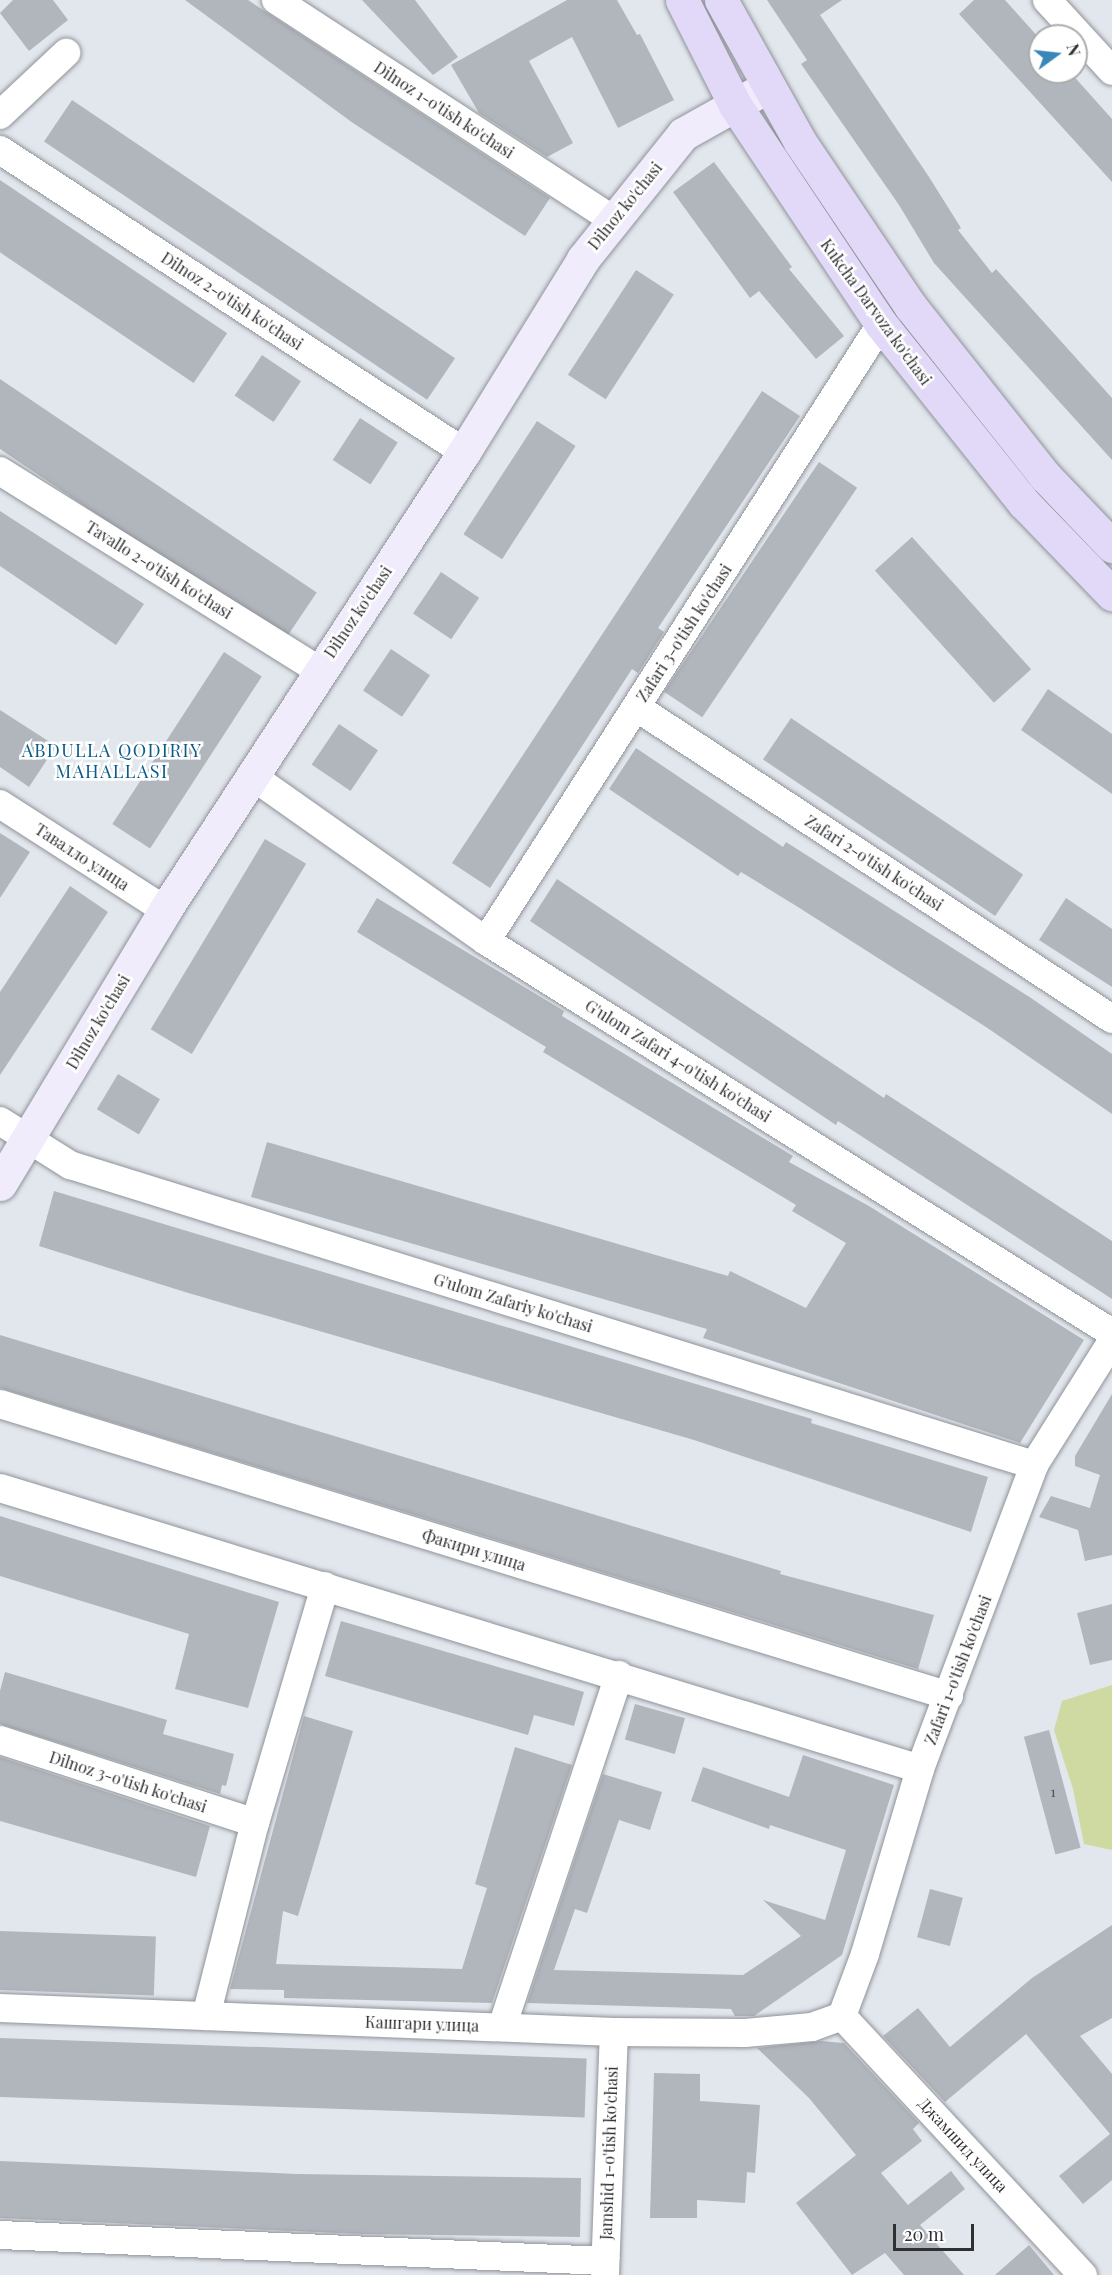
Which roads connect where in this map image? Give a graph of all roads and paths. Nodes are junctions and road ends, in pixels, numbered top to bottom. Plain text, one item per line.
1 (276, 0) edge
2 (682, 0) edge
3 (721, 0) edge
4 (1047, 0) edge
5 (66, 53) dead end
6 (1112, 71) edge
7 (767, 87) junction
8 (735, 105) junction
9 (0, 115) edge
10 (0, 150) edge
11 (613, 220) junction
12 (881, 324) junction
13 (464, 452) junction
14 (0, 471) edge
15 (1112, 546) edge
16 (1112, 594) edge
17 (318, 670) junction
18 (636, 707) junction
19 (252, 776) junction
20 (0, 804) edge
21 (165, 909) junction
22 (486, 941) junction
23 (1112, 1019) edge
24 (0, 1121) edge
25 (28, 1139) junction
26 (0, 1184) edge
27 (1112, 1333) edge
28 (1112, 1341) edge
29 (0, 1404) edge
30 (1034, 1465) junction
31 (0, 1488) edge
32 (325, 1586) junction
33 (619, 1675) junction
34 (949, 1696) junction
35 (0, 1740) edge
36 (920, 1769) junction
37 (255, 1823) junction
38 (0, 2008) edge
39 (206, 2016) junction
40 (842, 2016) junction
41 (502, 2027) junction
42 (614, 2031) junction
43 (0, 2235) edge
44 (605, 2268) edge
45 (1083, 2275) edge

1 - 11 street, Dilnoz 1-o'tish ko'chasi
2 - 8 main road, Kukcha Darvoza ko'chasi
3 - 7 main road, Kukcha Darvoza ko'chasi
4 - 6 street
5 - 9 street
7 - 8 street, Dilnoz ko'chasi
7 - 15 main road, Kukcha Darvoza ko'chasi
8 - 11 street, Dilnoz ko'chasi
8 - 12 main road, Kukcha Darvoza ko'chasi
10 - 13 street, Dilnoz 2-o'tish ko'chasi
11 - 13 street, Dilnoz ko'chasi
12 - 16 main road, Kukcha Darvoza ko'chasi
12 - 18 street, Zafari 3-o'tish ko'chasi
13 - 17 street, Dilnoz ko'chasi
14 - 17 street, Tavallo 2-o'tish ko'chasi
17 - 19 street, Dilnoz ko'chasi
18 - 22 street, Zafari 3-o'tish ko'chasi
18 - 23 street, Zafari 2-o'tish ko'chasi
19 - 21 street, Dilnoz ko'chasi
19 - 22 street, G'ulom Zafari 4-o'tish ko'chasi
20 - 21 street, Тавалло улица
21 - 25 street, Dilnoz ko'chasi
22 - 27 street, G'ulom Zafari 4-o'tish ko'chasi
24 - 25 street, G'ulom Zafariy ko'chasi
25 - 26 street, Dilnoz ko'chasi
25 - 30 street, G'ulom Zafariy ko'chasi
28 - 30 street, Zafari 1-o'tish ko'chasi
29 - 34 street, Факири улица
30 - 34 street, Zafari 1-o'tish ko'chasi
31 - 32 street
32 - 33 street
32 - 37 street
33 - 36 street
33 - 41 street
34 - 36 street, Zafari 1-o'tish ko'chasi
35 - 37 street, Dilnoz 3-o'tish ko'chasi
36 - 40 street, Zafari 1-o'tish ko'chasi
37 - 39 street
38 - 39 street, Кашгари улица
39 - 41 street, Кашгари улица
40 - 42 street, Кашгари улица
40 - 45 street, Джамшид улица
41 - 42 street, Кашгари улица
42 - 44 street, Jamshid 1-o'tish ko'chasi
43 - 44 street

